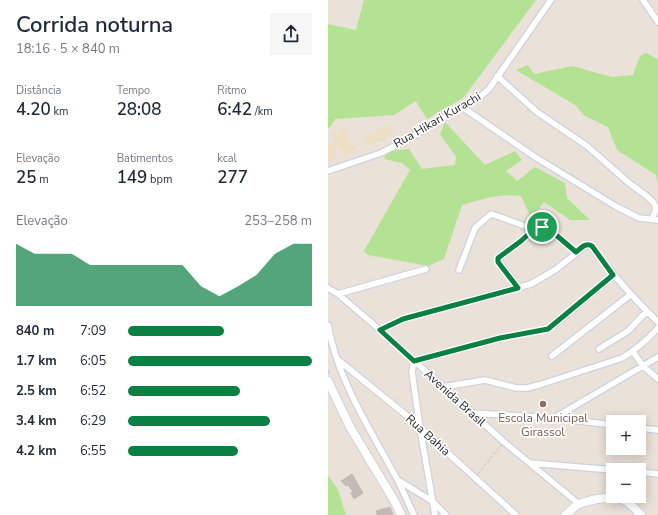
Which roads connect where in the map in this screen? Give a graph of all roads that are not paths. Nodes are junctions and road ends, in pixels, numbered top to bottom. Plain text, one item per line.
1 (551, 0) edge
2 (643, 0) edge
3 (658, 22) edge
4 (498, 76) junction
5 (462, 107) junction
6 (328, 171) edge
7 (655, 219) edge
8 (533, 230) junction
9 (576, 252) junction
10 (426, 269) dead end
11 (459, 270) dead end
12 (613, 275) junction
13 (328, 283) edge
14 (518, 288) junction
15 (330, 289) edge
16 (338, 294) junction
17 (630, 295) junction
18 (647, 311) junction
19 (658, 322) edge
20 (328, 325) edge
21 (554, 325) joint
22 (658, 328) edge
23 (380, 330) junction
24 (500, 338) joint
25 (600, 350) dead end
26 (633, 352) junction
27 (552, 356) dead end
28 (658, 357) edge
29 (337, 359) junction
30 (414, 361) junction
31 (644, 366) junction
32 (658, 379) edge
33 (328, 381) edge
34 (442, 387) junction
35 (472, 413) junction
36 (554, 418) junction
37 (606, 424) edge
38 (420, 428) junction
39 (646, 429) edge
40 (658, 430) edge
41 (529, 463) junction
42 (606, 469) edge
43 (646, 473) edge
44 (658, 474) edge
45 (398, 480) junction
46 (432, 501) junction
47 (578, 504) junction
48 (568, 514) edge
49 (401, 515) edge
50 (414, 515) edge
51 (435, 515) edge
52 (446, 515) edge
53 (516, 515) edge
54 (641, 515) edge

1 - 4 street, Rua Hikari Kurachi
2 - 3 street
4 - 5 street, Rua Hikari Kurachi
4 - 7 street
5 - 6 street, Rua Hikari Kurachi
5 - 7 street
8 - 9 street
8 - 11 street
8 - 14 street
9 - 12 street
9 - 14 street
10 - 16 street
12 - 17 street
12 - 21 street
13 - 15 street, Avenida Brasil
14 - 23 street
15 - 16 street, Avenida Brasil
16 - 23 street, Avenida Brasil
17 - 18 street
17 - 27 street
18 - 19 street
18 - 25 street
20 - 29 street
21 - 24 lane
22 - 26 street
23 - 30 street, Avenida Brasil
24 - 30 street
26 - 31 street
26 - 34 street
28 - 31 street
29 - 38 street, Rua Bahia
29 - 45 street
30 - 34 street, Avenida Brasil
30 - 38 street
31 - 32 street
31 - 36 street
33 - 49 main road
34 - 35 street, Avenida Brasil
35 - 36 street
35 - 41 street, Avenida Brasil
36 - 37 street
38 - 46 street
38 - 53 street, Rua Bahia
39 - 40 street
41 - 42 street
41 - 47 street, Avenida Brasil
43 - 44 street
45 - 46 street
45 - 50 street
46 - 51 street
46 - 52 street
47 - 48 main road
47 - 54 main road

